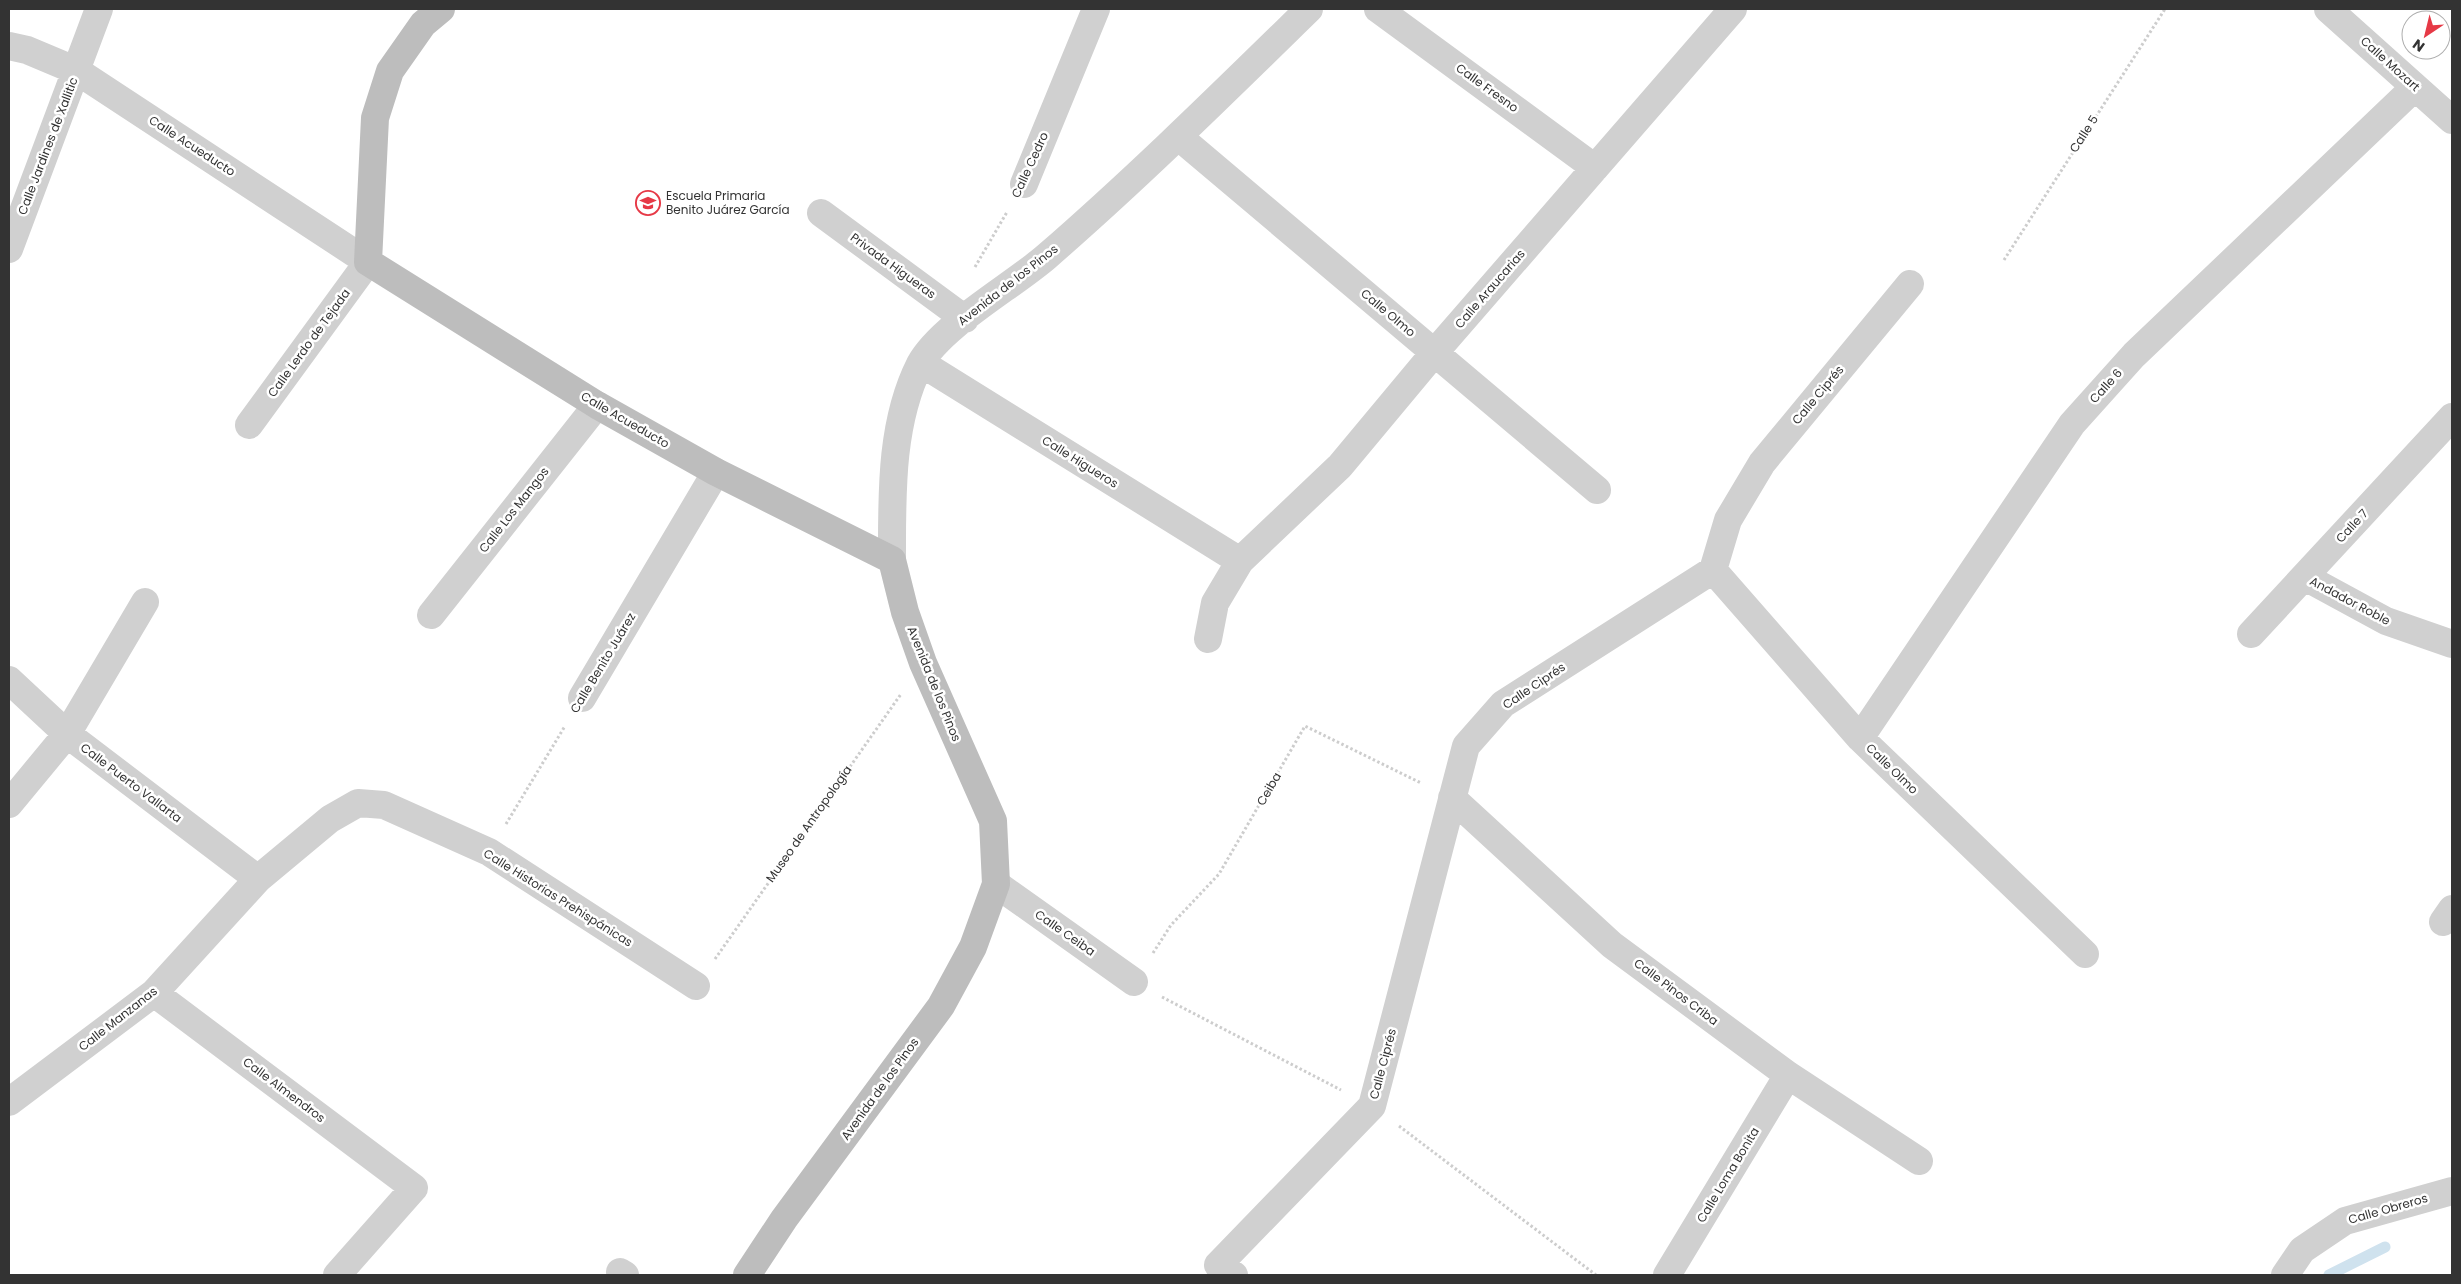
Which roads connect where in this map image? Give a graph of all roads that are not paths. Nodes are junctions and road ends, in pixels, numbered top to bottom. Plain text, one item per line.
1 (99, 9) edge
2 (441, 9) edge
3 (1096, 9) edge
4 (1309, 9) edge
5 (1378, 9) edge
6 (1733, 9) edge
7 (2328, 9) edge
8 (9, 46) edge
9 (77, 71) junction
10 (2415, 87) junction
11 (2452, 120) edge
12 (1179, 137) junction
13 (1595, 168) junction
14 (1024, 184) road end
15 (820, 213) dead end
16 (9, 249) edge
17 (368, 262) junction
18 (1910, 284) dead end
19 (965, 319) junction
20 (1435, 352) junction
21 (921, 363) junction
22 (597, 404) junction
23 (2452, 418) edge
24 (249, 425) dead end
25 (716, 472) junction
26 (1597, 490) dead end
27 (892, 560) junction
28 (1240, 560) junction
29 (1713, 570) junction
30 (2305, 577) junction
31 (145, 602) dead end
32 (431, 615) dead end
33 (2252, 634) dead end
34 (1208, 639) dead end
35 (2452, 644) edge
36 (9, 680) edge
37 (582, 698) road end
38 (67, 734) junction
39 (1860, 738) junction
40 (1452, 798) junction
41 (358, 802) joint
42 (9, 804) edge
43 (258, 879) junction
44 (996, 884) junction
45 (2085, 954) dead end
46 (1134, 982) road end
47 (696, 986) road end
48 (154, 993) junction
49 (1788, 1075) junction
50 (9, 1102) edge
51 (1919, 1161) dead end
52 (2452, 1191) edge
53 (1226, 1270) edge
54 (337, 1275) edge
55 (747, 1275) edge
56 (1668, 1275) edge
57 (2285, 1275) edge

1 - 9 street, Calle Jardines de Xallitic
2 - 17 street
3 - 14 street, Calle Cedro
4 - 12 street, Avenida de los Pinos
5 - 13 street, Calle Fresno
6 - 13 street, Calle Araucarias
7 - 10 street, Calle Mozart
8 - 9 street, Calle Acueducto
9 - 16 street, Calle Jardines de Xallitic
9 - 17 street, Calle Acueducto
10 - 11 street, Calle Mozart
10 - 39 street, Calle 6
12 - 19 street, Avenida de los Pinos
12 - 20 street, Calle Olmo
13 - 20 street, Calle Araucarias
15 - 19 street, Privada Higueras
17 - 22 street, Calle Acueducto
17 - 24 street, Calle Lerdo de Tejada
18 - 29 street, Calle Ciprés
19 - 21 street, Avenida de los Pinos
20 - 26 street, Calle Olmo
20 - 28 street, Calle Araucarias
21 - 27 street, Avenida de los Pinos
21 - 28 street, Calle Higueros
22 - 25 street, Calle Acueducto
22 - 32 street, Calle Los Mangos
23 - 30 street, Calle 7
25 - 27 street, Calle Acueducto
25 - 37 street, Calle Benito Juárez
27 - 44 street, Avenida de los Pinos
28 - 34 street, Calle Araucarias
29 - 39 street, Calle Olmo
29 - 40 street, Calle Ciprés
30 - 33 street, Calle 7
30 - 35 street, Andador Roble
31 - 38 street
36 - 38 street, Calle Puerto Vallarta
38 - 42 street
38 - 43 street, Calle Puerto Vallarta
39 - 45 street, Calle Olmo
40 - 49 street, Calle Pinos Criba
40 - 53 street, Calle Ciprés
41 - 43 street, Calle Manzanas
41 - 47 street, Calle Historias Prehispánicas
43 - 48 street, Calle Manzanas
44 - 46 street, Calle Ceiba
44 - 55 street, Avenida de los Pinos
48 - 50 street, Calle Manzanas
48 - 54 street, Calle Almendros
49 - 51 street, Calle Pinos Criba
49 - 56 street, Calle Loma Bonita
52 - 57 street, Calle Obreros

